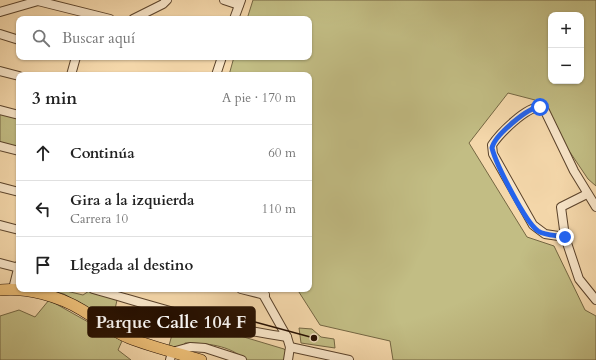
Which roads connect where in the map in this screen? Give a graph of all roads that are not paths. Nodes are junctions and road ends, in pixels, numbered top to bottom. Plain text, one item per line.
1 (167, 0) edge
2 (224, 0) edge
3 (240, 2) edge
4 (0, 12) edge
5 (88, 16) edge
6 (139, 16) edge
7 (235, 16) edge
8 (0, 34) edge
9 (16, 39) edge
10 (75, 60) edge
11 (221, 60) edge
12 (0, 71) edge
13 (71, 72) edge
14 (217, 72) edge
15 (16, 75) edge
16 (0, 110) edge
17 (16, 114) edge
18 (0, 146) edge
19 (16, 150) edge
20 (0, 187) edge
21 (16, 191) edge
22 (587, 194) junction
23 (596, 207) edge
24 (0, 225) edge
25 (16, 229) edge
26 (565, 237) junction
27 (0, 262) edge
28 (16, 266) edge
29 (16, 278) edge
30 (13, 288) junction
31 (16, 289) edge
32 (0, 290) edge
33 (32, 292) edge
34 (104, 292) edge
35 (262, 292) edge
36 (596, 300) edge
37 (287, 337) junction
38 (290, 347) junction
39 (171, 356) edge
40 (201, 360) edge
41 (242, 360) edge
42 (288, 360) edge
43 (348, 360) edge

1 - 6 street
2 - 3 street
3 - 7 street
4 - 5 street
8 - 9 street
10 - 13 street
11 - 14 street
12 - 15 street
16 - 17 street
18 - 19 street
20 - 21 street
22 - 23 street
22 - 26 street
22 - 26 street
24 - 25 street
26 - 36 street
27 - 28 street
29 - 30 street
30 - 31 main road
30 - 32 main road
33 - 39 main road
34 - 37 street
35 - 37 street
37 - 38 street
38 - 42 street
38 - 43 street
39 - 40 main road
39 - 41 street

